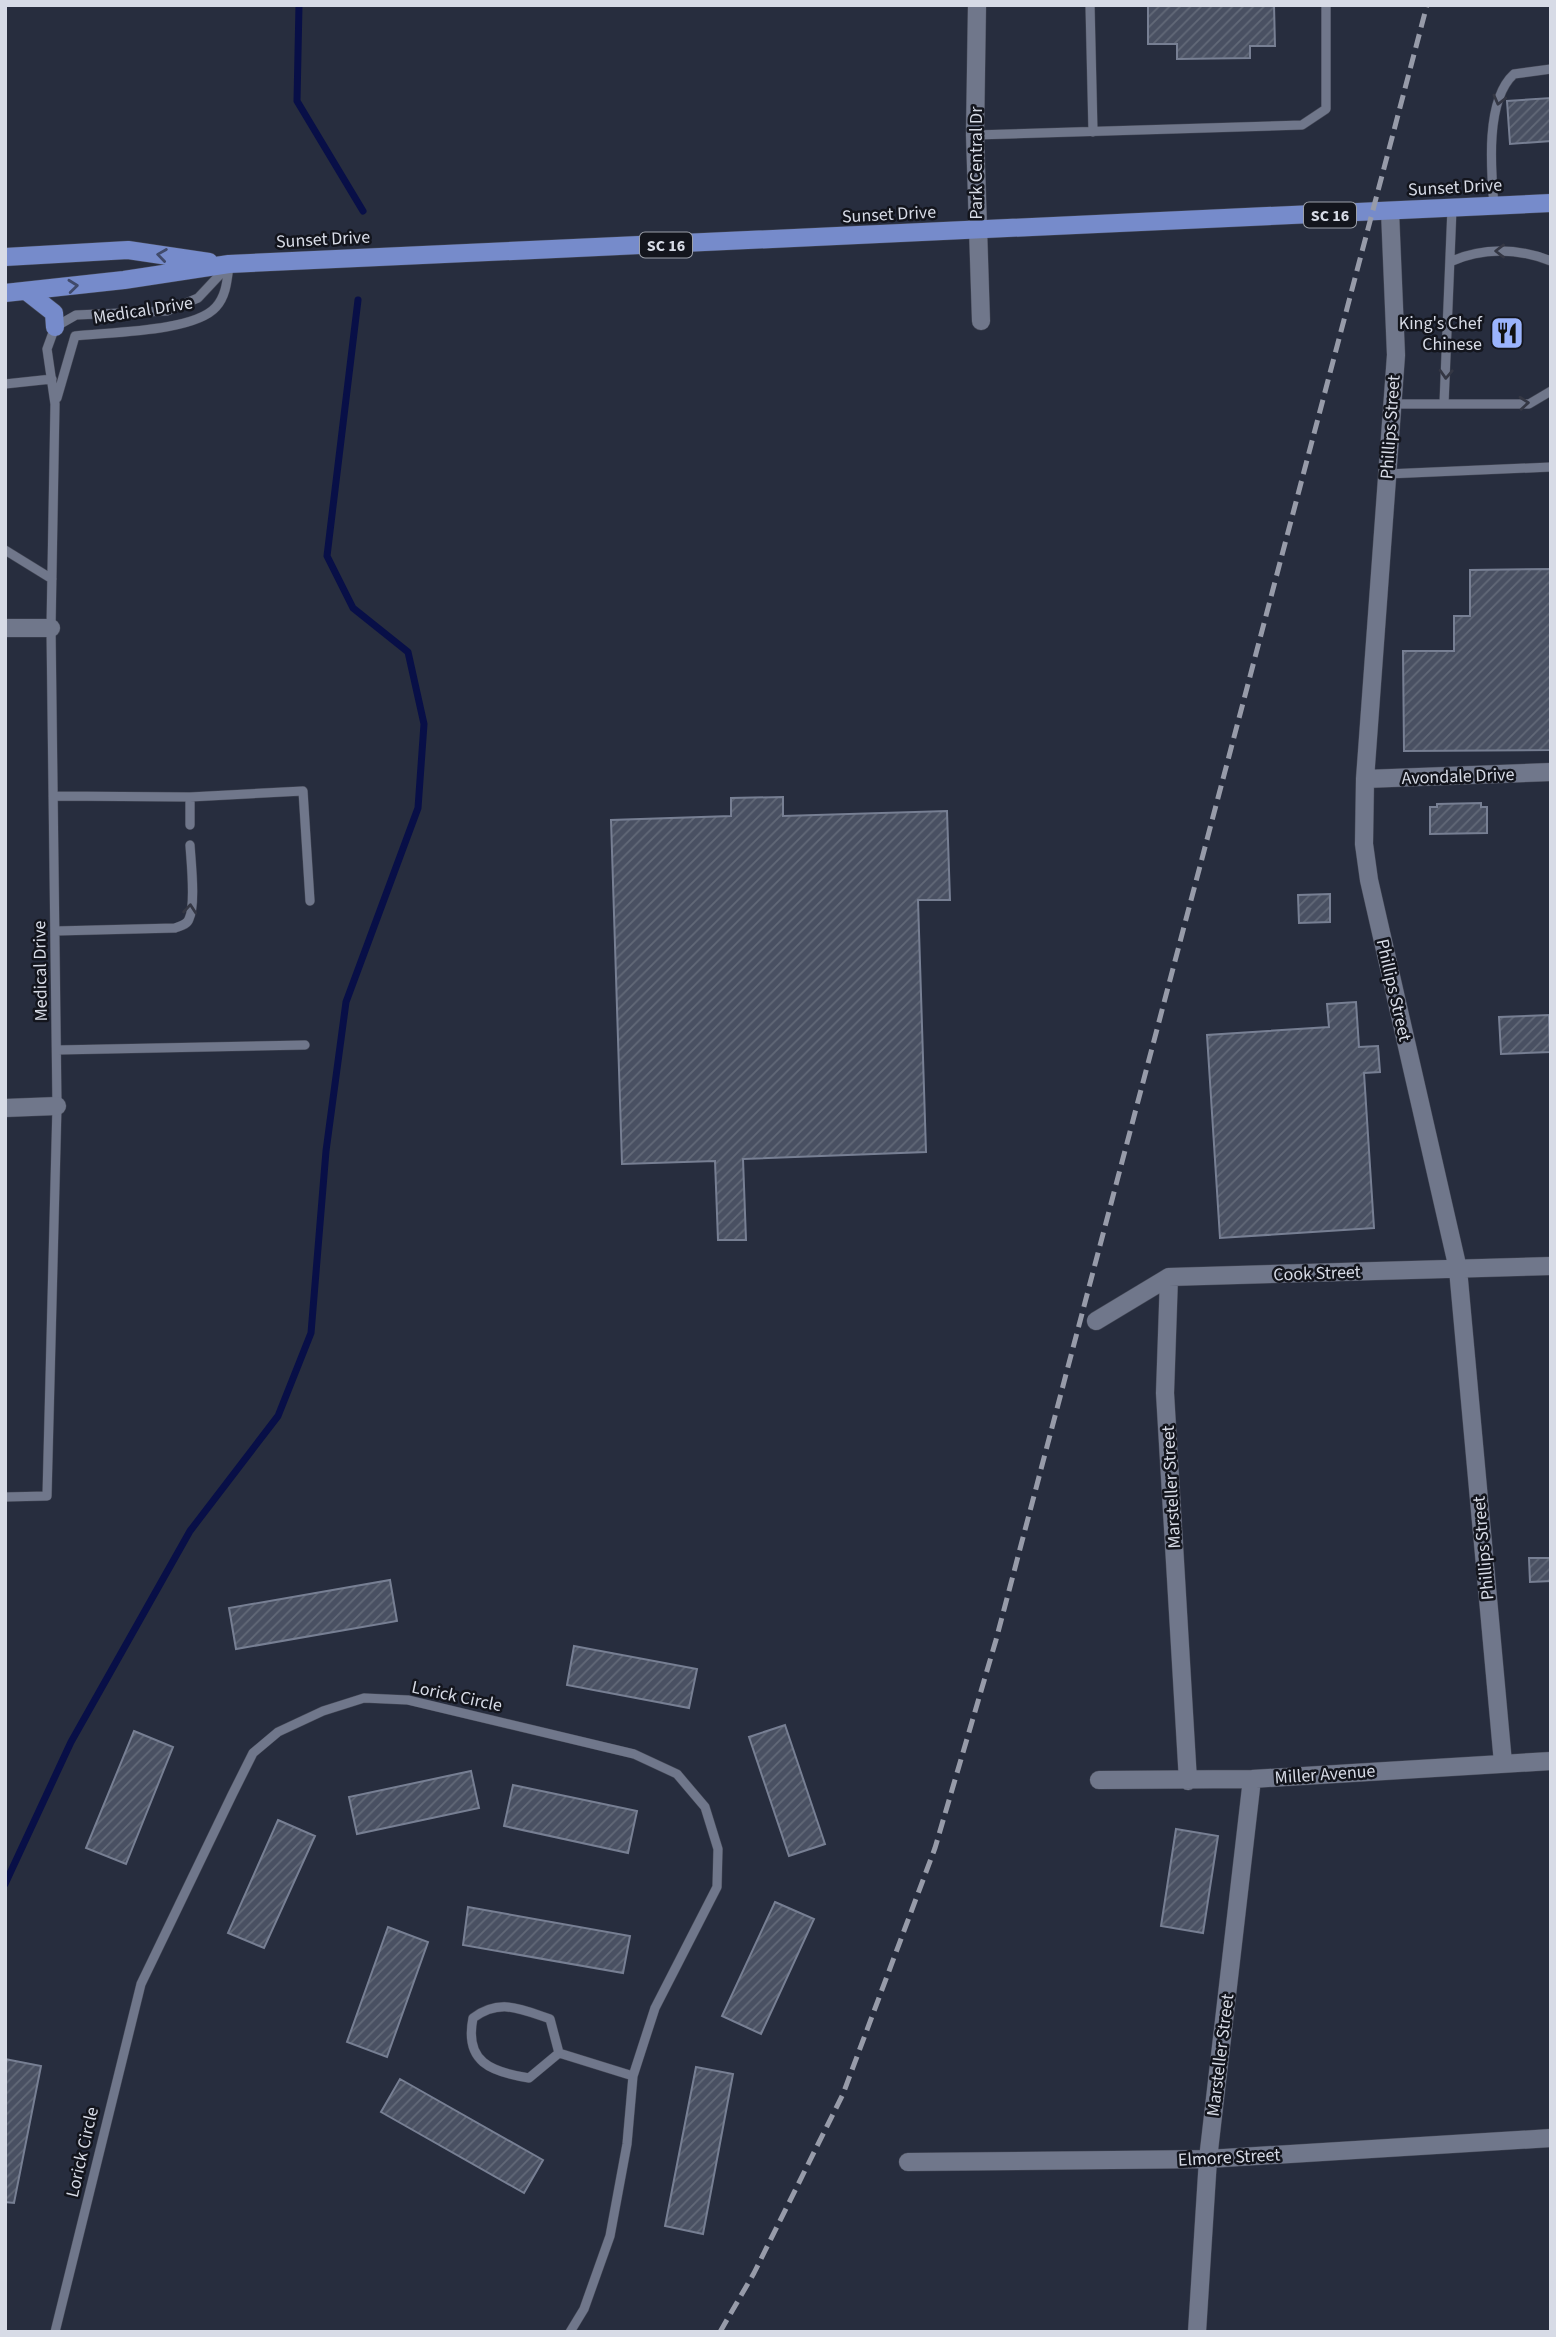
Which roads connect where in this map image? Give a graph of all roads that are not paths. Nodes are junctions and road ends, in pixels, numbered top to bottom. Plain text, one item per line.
1 (977, 5) edge
2 (1090, 5) edge
3 (1326, 5) edge
4 (1551, 69) edge
5 (1093, 132) junction
6 (975, 135) junction
7 (1551, 203) edge
8 (1494, 206) junction
9 (1452, 208) junction
10 (1390, 211) junction
11 (976, 231) junction
12 (5, 257) edge
13 (1551, 261) edge
14 (1450, 262) junction
15 (229, 264) junction
16 (26, 291) junction
17 (5, 293) edge
18 (981, 321) dead end
19 (55, 327) junction
20 (52, 379) junction
21 (5, 384) edge
22 (1550, 392) edge
23 (55, 404) junction
24 (1392, 404) junction
25 (1444, 404) junction
26 (1551, 467) edge
27 (1387, 474) junction
28 (5, 550) edge
29 (52, 579) junction
30 (5, 628) edge
31 (51, 628) junction
32 (1551, 772) edge
33 (1365, 779) junction
34 (54, 796) junction
35 (190, 797) junction
36 (190, 825) dead end
37 (190, 845) dead end
38 (310, 901) dead end
39 (56, 931) junction
40 (305, 1045) dead end
41 (57, 1050) junction
42 (57, 1106) junction
43 (5, 1108) edge
44 (1551, 1266) edge
45 (1458, 1269) junction
46 (1168, 1278) junction
47 (1096, 1321) dead end
48 (5, 1497) edge
49 (1551, 1761) edge
50 (1503, 1763) junction
51 (1252, 1779) junction
52 (1099, 1780) dead end
53 (1188, 1780) junction
54 (559, 2053) junction
55 (633, 2076) junction
56 (1551, 2138) edge
57 (1208, 2159) junction
58 (908, 2162) dead end
59 (55, 2332) edge
60 (570, 2332) edge
61 (1197, 2332) edge

1 - 6 street, Park Central Dr
2 - 5 lane
3 - 5 lane
4 -> 8 lane
5 - 6 lane
6 - 11 street, Park Central Dr
7 - 8 main road, Sunset Drive / SC 16
8 - 9 main road, Sunset Drive / SC 16
9 - 10 main road, Sunset Drive / SC 16
9 - 14 lane
10 - 11 main road, Sunset Drive / SC 16
10 - 24 street, Phillips Street
11 - 15 main road, Sunset Drive / SC 16
11 - 18 street, Park Central Dr
15 -> 12 main road, Sunset Drive / SC 16
13 -> 14 lane
14 -> 25 lane
16 -> 15 main road, Sunset Drive / SC 16
15 - 19 lane, Medical Drive
15 - 23 lane, Medical Drive
16 - 17 main road, Sunset Drive / SC 16
16 - 19 main road
19 - 20 lane, Medical Drive
20 - 21 lane
20 - 23 lane, Medical Drive
25 -> 22 lane
23 - 29 lane, Medical Drive
24 - 25 lane
24 - 27 street, Phillips Street
26 - 27 lane
27 - 33 street, Phillips Street
28 - 29 lane
29 - 31 lane, Medical Drive
30 - 31 street
31 - 34 lane, Medical Drive
32 - 33 street, Avondale Drive
33 - 45 street, Phillips Street
34 - 35 lane
34 - 39 lane, Medical Drive
35 - 36 lane
35 - 38 lane
39 -> 37 lane
39 - 41 lane, Medical Drive
40 - 41 lane
41 - 42 lane, Medical Drive
42 - 43 street
42 - 48 lane, Medical Drive
44 - 45 street, Cook Street
45 - 46 street, Cook Street
45 - 50 street, Phillips Street
46 - 47 street, Cook Street
46 - 53 street, Marsteller Street
49 - 50 street, Miller Avenue
50 - 51 street, Miller Avenue
51 - 53 street, Miller Avenue
51 - 57 street, Marsteller Street
52 - 53 street, Miller Avenue
54 - 54 lane
54 - 55 lane
55 - 59 lane, Lorick Circle
55 - 60 lane, Lorick Circle
56 - 57 street, Elmore Street
57 - 58 street, Elmore Street
57 - 61 street, Marsteller Street

